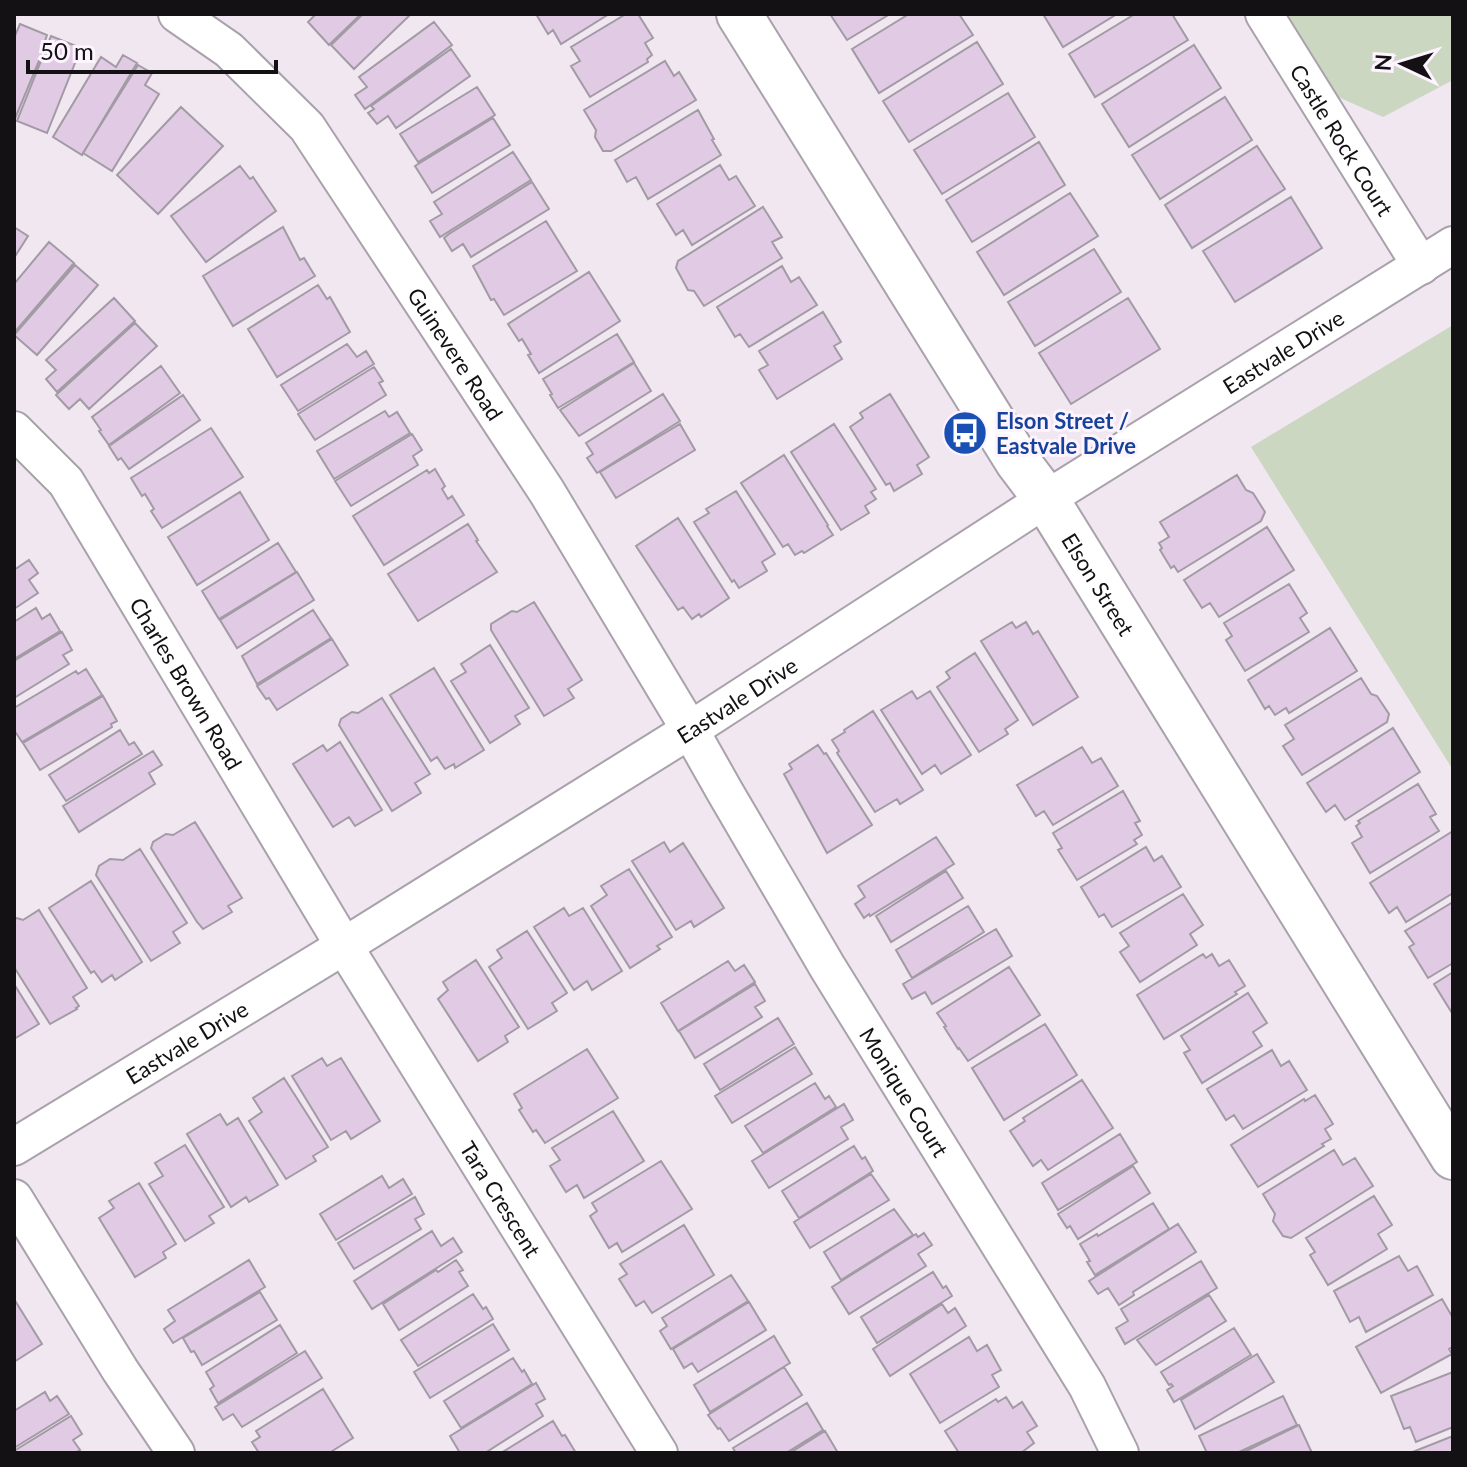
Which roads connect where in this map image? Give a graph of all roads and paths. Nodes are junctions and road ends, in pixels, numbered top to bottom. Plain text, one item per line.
1 (177, 14) edge
2 (739, 14) edge
3 (1264, 14) edge
4 (1453, 245) edge
5 (1421, 266) junction
6 (14, 430) edge
7 (1046, 499) junction
8 (690, 730) junction
9 (344, 946) junction
10 (14, 1147) edge
11 (1453, 1157) edge
12 (14, 1198) edge
13 (176, 1453) edge
14 (659, 1453) edge
15 (1120, 1453) edge

1 - 8 street, Guinevere Road
2 - 7 street, Elson Street
3 - 5 street, Castle Rock Court
4 - 5 street, Eastvale Drive
5 - 7 street, Eastvale Drive
6 - 9 street, Charles Brown Road
7 - 8 street, Eastvale Drive
7 - 11 street, Elson Street
8 - 9 street, Eastvale Drive
8 - 15 street, Monique Court
9 - 10 street, Eastvale Drive
9 - 14 street, Tara Crescent
12 - 13 street

